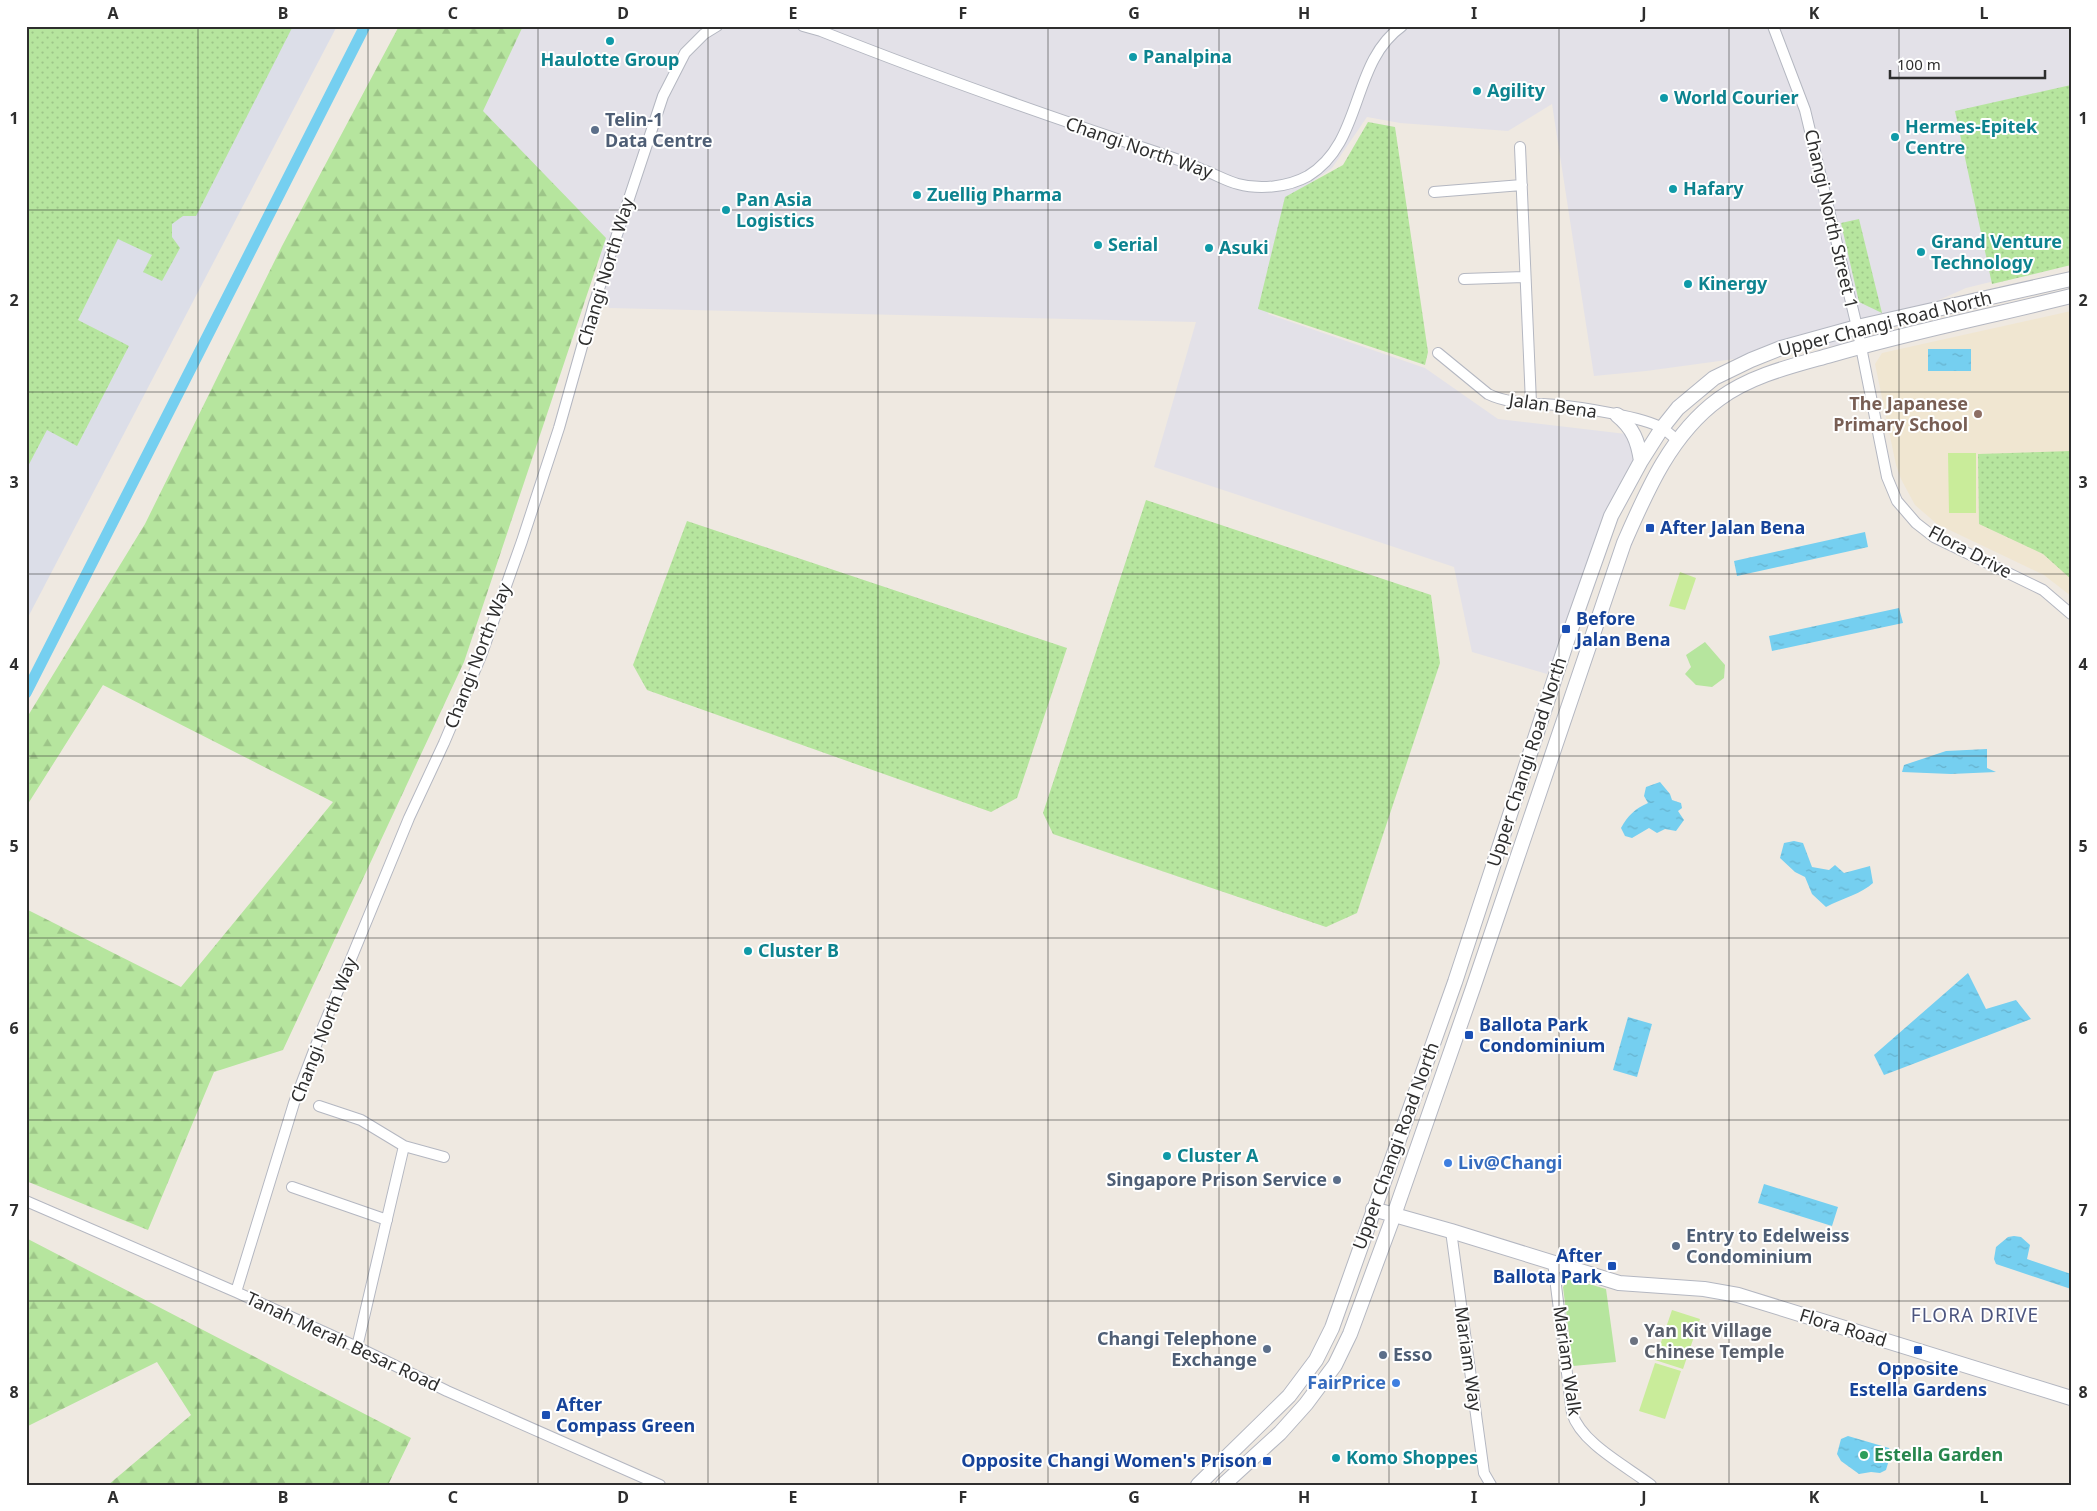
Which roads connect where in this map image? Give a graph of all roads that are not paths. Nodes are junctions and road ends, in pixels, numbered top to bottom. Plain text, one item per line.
1 (717, 26) edge
2 (803, 26) edge
3 (1402, 26) edge
4 (1773, 26) edge
5 (1520, 147) dead end
6 (1522, 185) junction
7 (1434, 192) dead end
8 (1524, 277) junction
9 (1464, 278) dead end
10 (2071, 279) edge
11 (2071, 296) edge
12 (1857, 327) junction
13 (1860, 346) junction
14 (1438, 353) dead end
15 (1531, 403) junction
16 (1617, 415) junction
17 (1662, 428) junction
18 (1677, 440) junction
19 (1641, 461) junction
20 (2071, 614) edge
21 (1528, 826) junction
22 (1504, 829) junction
23 (319, 1106) dead end
24 (404, 1146) junction
25 (444, 1157) dead end
26 (292, 1187) dead end
27 (26, 1201) edge
28 (1373, 1209) junction
29 (1394, 1215) junction
30 (387, 1220) junction
31 (1451, 1231) junction
32 (1553, 1262) junction
33 (236, 1292) junction
34 (357, 1347) junction
35 (2071, 1398) edge
36 (660, 1485) edge
37 (1198, 1485) edge
38 (1223, 1485) edge
39 (1491, 1485) edge
40 (1651, 1485) edge

1 - 33 street, Changi North Way
2 - 3 street, Changi North Way
4 - 12 street, Changi North Street 1
5 - 6 street
6 - 7 street
6 - 8 street
8 - 9 street
8 - 15 street
10 - 12 street, Upper Changi Road North
11 - 13 street, Upper Changi Road North
12 - 13 street, Flora Drive
12 - 17 street, Upper Changi Road North
13 - 18 street, Upper Changi Road North
13 - 20 street, Flora Drive
14 - 15 street, Jalan Bena
15 - 16 street, Jalan Bena
16 - 17 street, Jalan Bena
16 - 19 street
17 - 18 street, Jalan Bena
17 - 19 street, Upper Changi Road North
18 - 21 street, Upper Changi Road North
19 - 22 street, Upper Changi Road North
21 - 22 street
21 - 29 street, Upper Changi Road North
22 - 28 street, Upper Changi Road North
23 - 24 street
24 - 25 street
24 - 30 street
26 - 30 street
27 - 33 street, Tanah Merah Besar Road
28 - 29 street
28 - 37 street, Upper Changi Road North
29 - 31 street
29 - 38 street, Upper Changi Road North
30 - 34 street
31 - 32 street
31 - 39 street, Mariam Way
32 - 35 street, Flora Road
32 - 40 street, Mariam Walk
33 - 34 street, Tanah Merah Besar Road
34 - 36 street, Tanah Merah Besar Road

